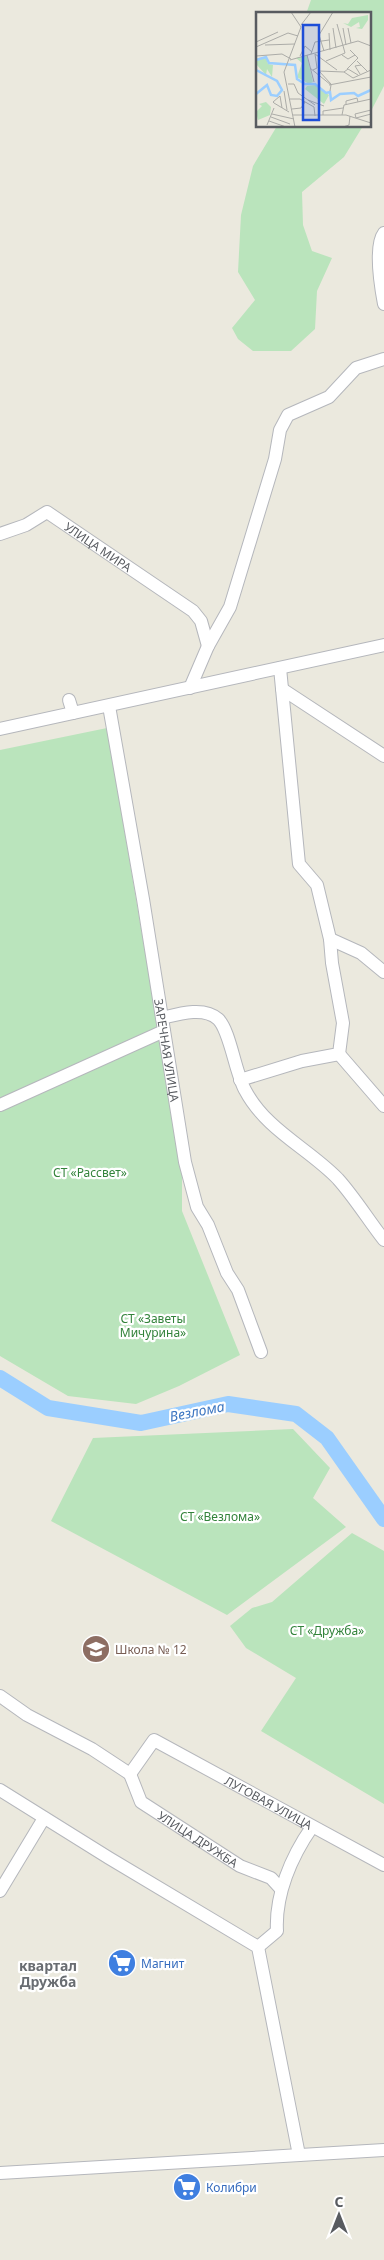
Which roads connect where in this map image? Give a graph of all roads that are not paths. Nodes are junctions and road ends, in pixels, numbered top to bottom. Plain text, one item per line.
1 (384, 233) edge
2 (384, 304) edge
3 (384, 359) edge
4 (0, 534) edge
5 (208, 646) junction
6 (384, 646) edge
7 (280, 668) junction
8 (190, 688) junction
9 (282, 689) junction
10 (69, 700) dead end
11 (109, 706) junction
12 (73, 713) junction
13 (0, 730) edge
14 (384, 756) edge
15 (330, 939) junction
16 (384, 972) edge
17 (163, 1024) junction
18 (339, 1054) junction
19 (240, 1080) junction
20 (384, 1104) edge
21 (0, 1105) edge
22 (384, 1240) edge
23 (261, 1352) dead end
24 (0, 1696) edge
25 (130, 1774) junction
26 (0, 1790) edge
27 (44, 1818) junction
28 (312, 1827) junction
29 (384, 1866) edge
30 (281, 1889) junction
31 (0, 1891) edge
32 (258, 1947) junction
33 (384, 2150) edge
34 (299, 2155) junction
35 (0, 2173) edge

1 - 2 street
3 - 5 street
4 - 5 street, УЛИЦА МИРА
5 - 8 street
6 - 7 street
7 - 8 street
7 - 9 street
8 - 11 street
9 - 14 street
9 - 15 street
10 - 12 street
11 - 12 street
11 - 17 street, ЗАРЕЧНАЯ УЛИЦА
12 - 13 street
15 - 16 street
15 - 18 street
17 - 19 street
17 - 21 street
17 - 23 street, ЗАРЕЧНАЯ УЛИЦА
18 - 19 street
18 - 20 street
19 - 22 street
24 - 25 street
25 - 28 street, ЛУГОВАЯ УЛИЦА
25 - 30 street, УЛИЦА ДРУЖБА
26 - 27 street
27 - 31 street
27 - 32 street
28 - 29 street, ЛУГОВАЯ УЛИЦА
28 - 30 street
30 - 32 street
32 - 34 street
33 - 34 street
34 - 35 street

